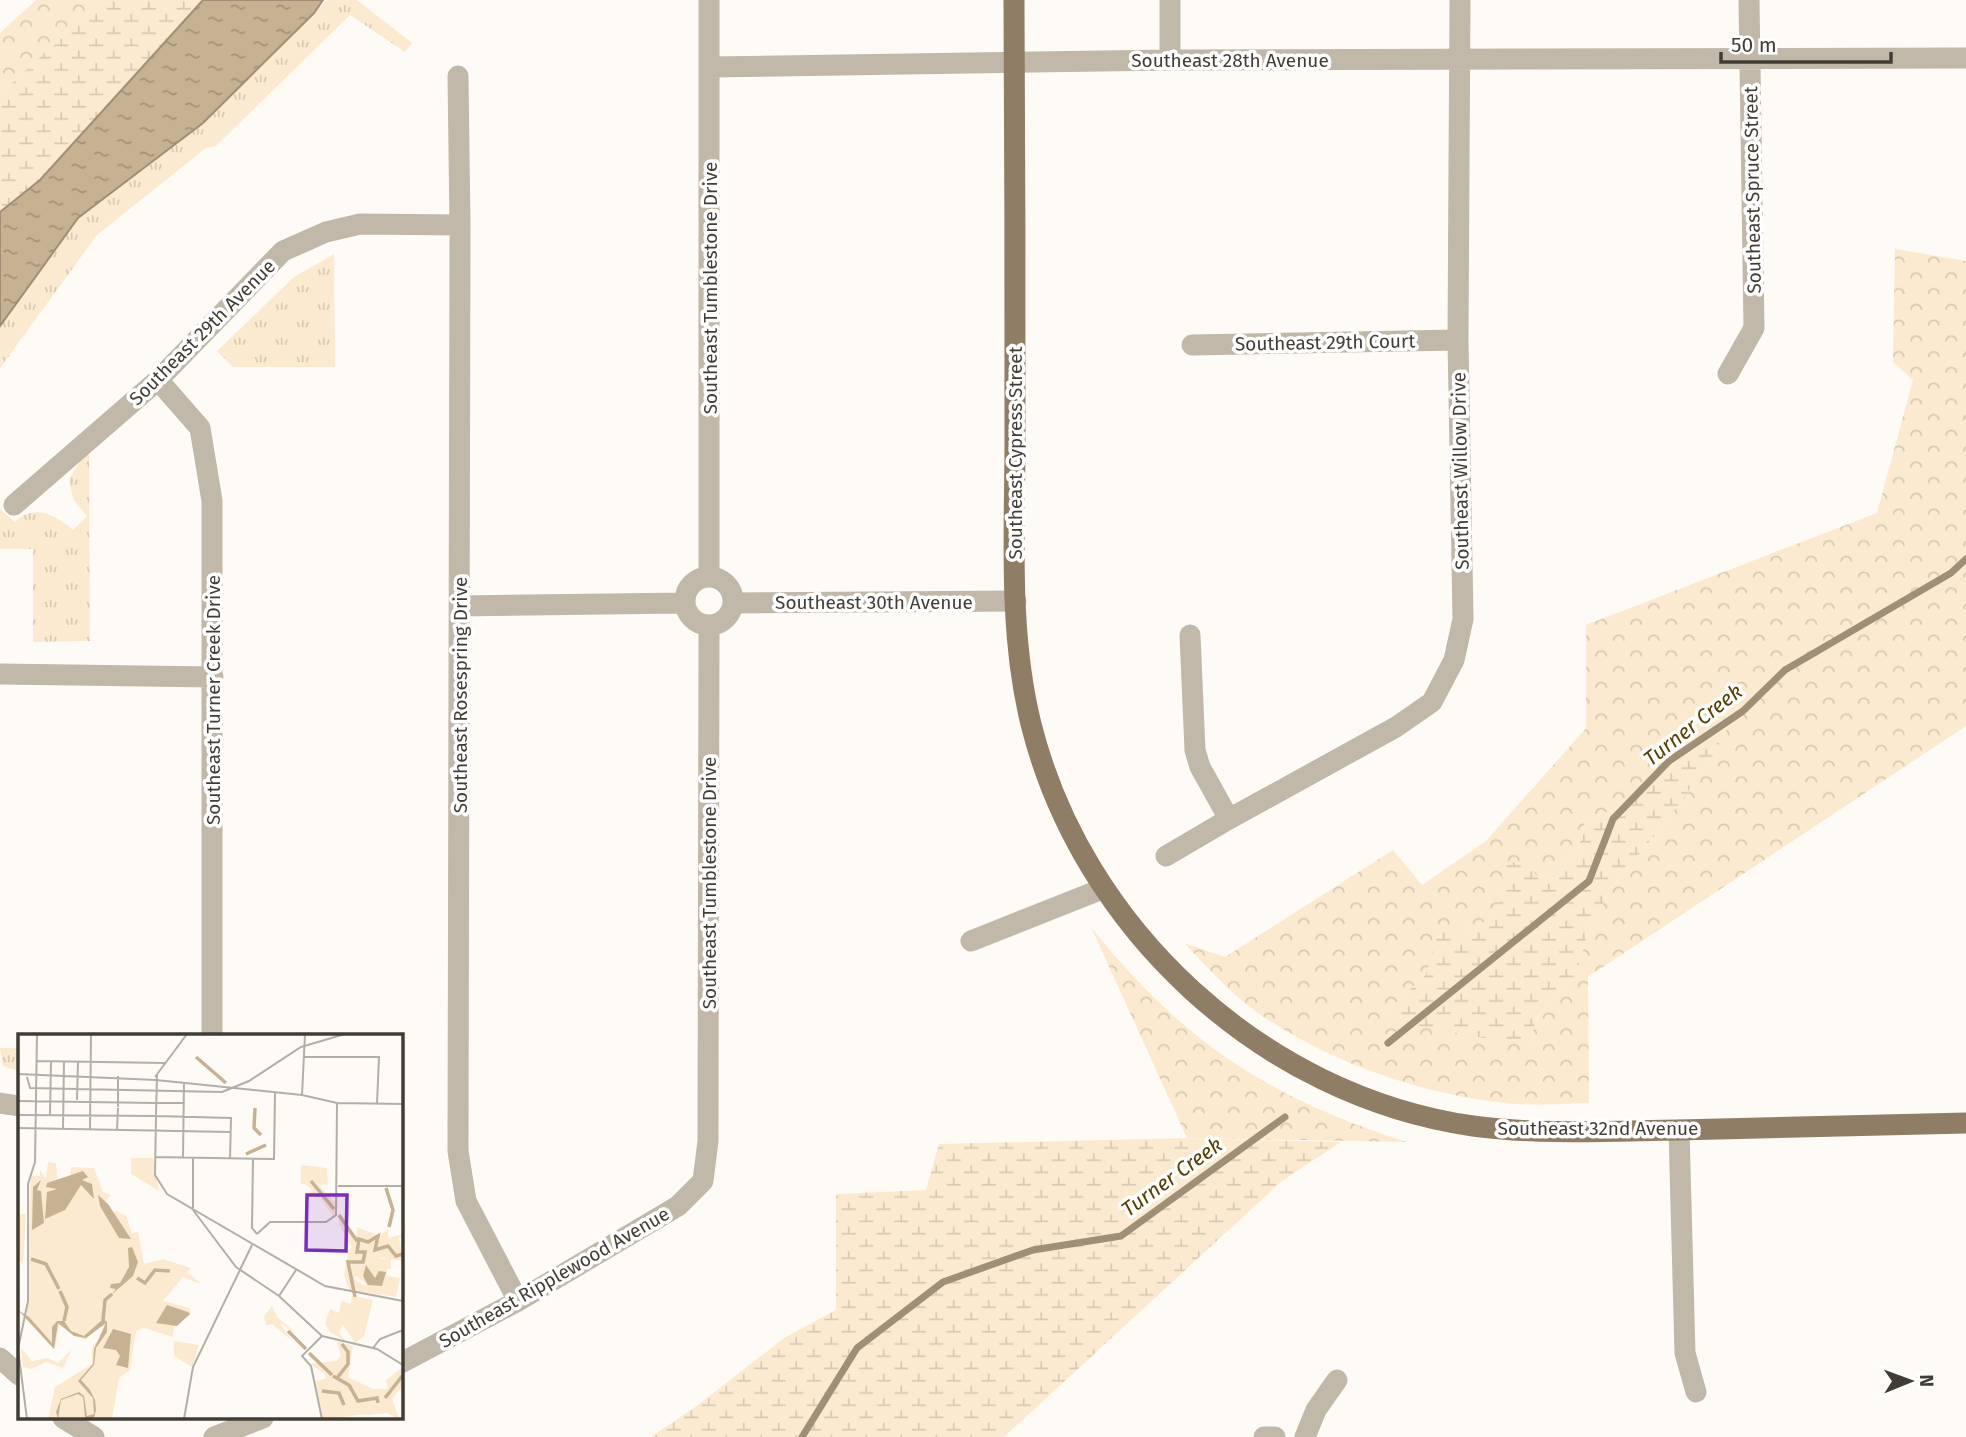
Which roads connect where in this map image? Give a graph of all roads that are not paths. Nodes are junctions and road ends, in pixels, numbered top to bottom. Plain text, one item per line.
1 (709, 0) edge
2 (1014, 0) edge
3 (1170, 0) edge
4 (1460, 0) edge
5 (1749, 0) edge
6 (1750, 58) junction
7 (1966, 58) edge
8 (1170, 60) junction
9 (1460, 60) junction
10 (1014, 62) junction
11 (711, 67) junction
12 (458, 76) dead end
13 (460, 225) junction
14 (1458, 340) junction
15 (1192, 345) dead end
16 (1728, 374) dead end
17 (158, 380) junction
18 (13, 505) dead end
19 (709, 576) junction
20 (1016, 601) junction
21 (684, 603) junction
22 (733, 603) junction
23 (460, 607) junction
24 (709, 625) junction
25 (1189, 635) dead end
26 (0, 674) edge
27 (213, 677) junction
28 (1229, 819) junction
29 (1166, 856) dead end
30 (1102, 889) junction
31 (971, 941) dead end
32 (212, 1034) edge
33 (0, 1103) edge
34 (18, 1106) edge
35 (1966, 1124) edge
36 (1679, 1130) junction
37 (708, 1141) joint
38 (518, 1301) junction
39 (0, 1359) edge
40 (402, 1362) edge
41 (18, 1373) edge
42 (1337, 1380) dead end
43 (1696, 1392) dead end
44 (66, 1420) edge
45 (258, 1420) edge
46 (94, 1437) edge
47 (214, 1437) edge
48 (1264, 1437) edge
49 (1275, 1437) edge
50 (1305, 1437) edge

1 - 11 street, Southeast Tumblestone Drive
2 - 10 main road, Southeast Cypress Street
3 - 8 street
4 - 9 street, Southeast Willow Drive
5 - 6 street, Southeast Spruce Street
6 - 7 street, Southeast 28th Avenue
6 - 9 street, Southeast 28th Avenue
6 - 16 street, Southeast Spruce Street
8 - 9 street, Southeast 28th Avenue
8 - 10 street, Southeast 28th Avenue
9 - 14 street, Southeast Willow Drive
10 - 11 street, Southeast 28th Avenue
10 - 20 main road, Southeast Cypress Street
11 - 19 street, Southeast Tumblestone Drive
12 - 13 street, Southeast Rosespring Drive
13 - 17 street, Southeast 29th Avenue
13 - 23 street, Southeast Rosespring Drive
14 - 15 street, Southeast 29th Court
14 - 28 street, Southeast Willow Drive
17 - 18 street, Southeast 29th Avenue
17 - 27 street, Southeast Turner Creek Drive
19 - 21 street
19 - 22 street
20 - 22 street, Southeast 30th Avenue
20 - 30 main road, Southeast Cypress Street
21 - 23 street
21 - 24 street
22 - 24 street
23 - 38 street, Southeast Rosespring Drive
24 - 37 street, Southeast Tumblestone Drive
25 - 28 street
26 - 27 street
27 - 32 street, Southeast Turner Creek Drive
28 - 29 street, Southeast Willow Drive
30 - 31 street
30 - 36 main road, Southeast 32nd Avenue
33 - 34 street
35 - 36 main road, Southeast 32nd Avenue
36 - 43 street
37 - 38 street, Southeast Ripplewood Avenue
38 - 40 street, Southeast Ripplewood Avenue
39 - 41 street
42 - 50 street
44 - 46 street
45 - 47 street
48 - 49 street

